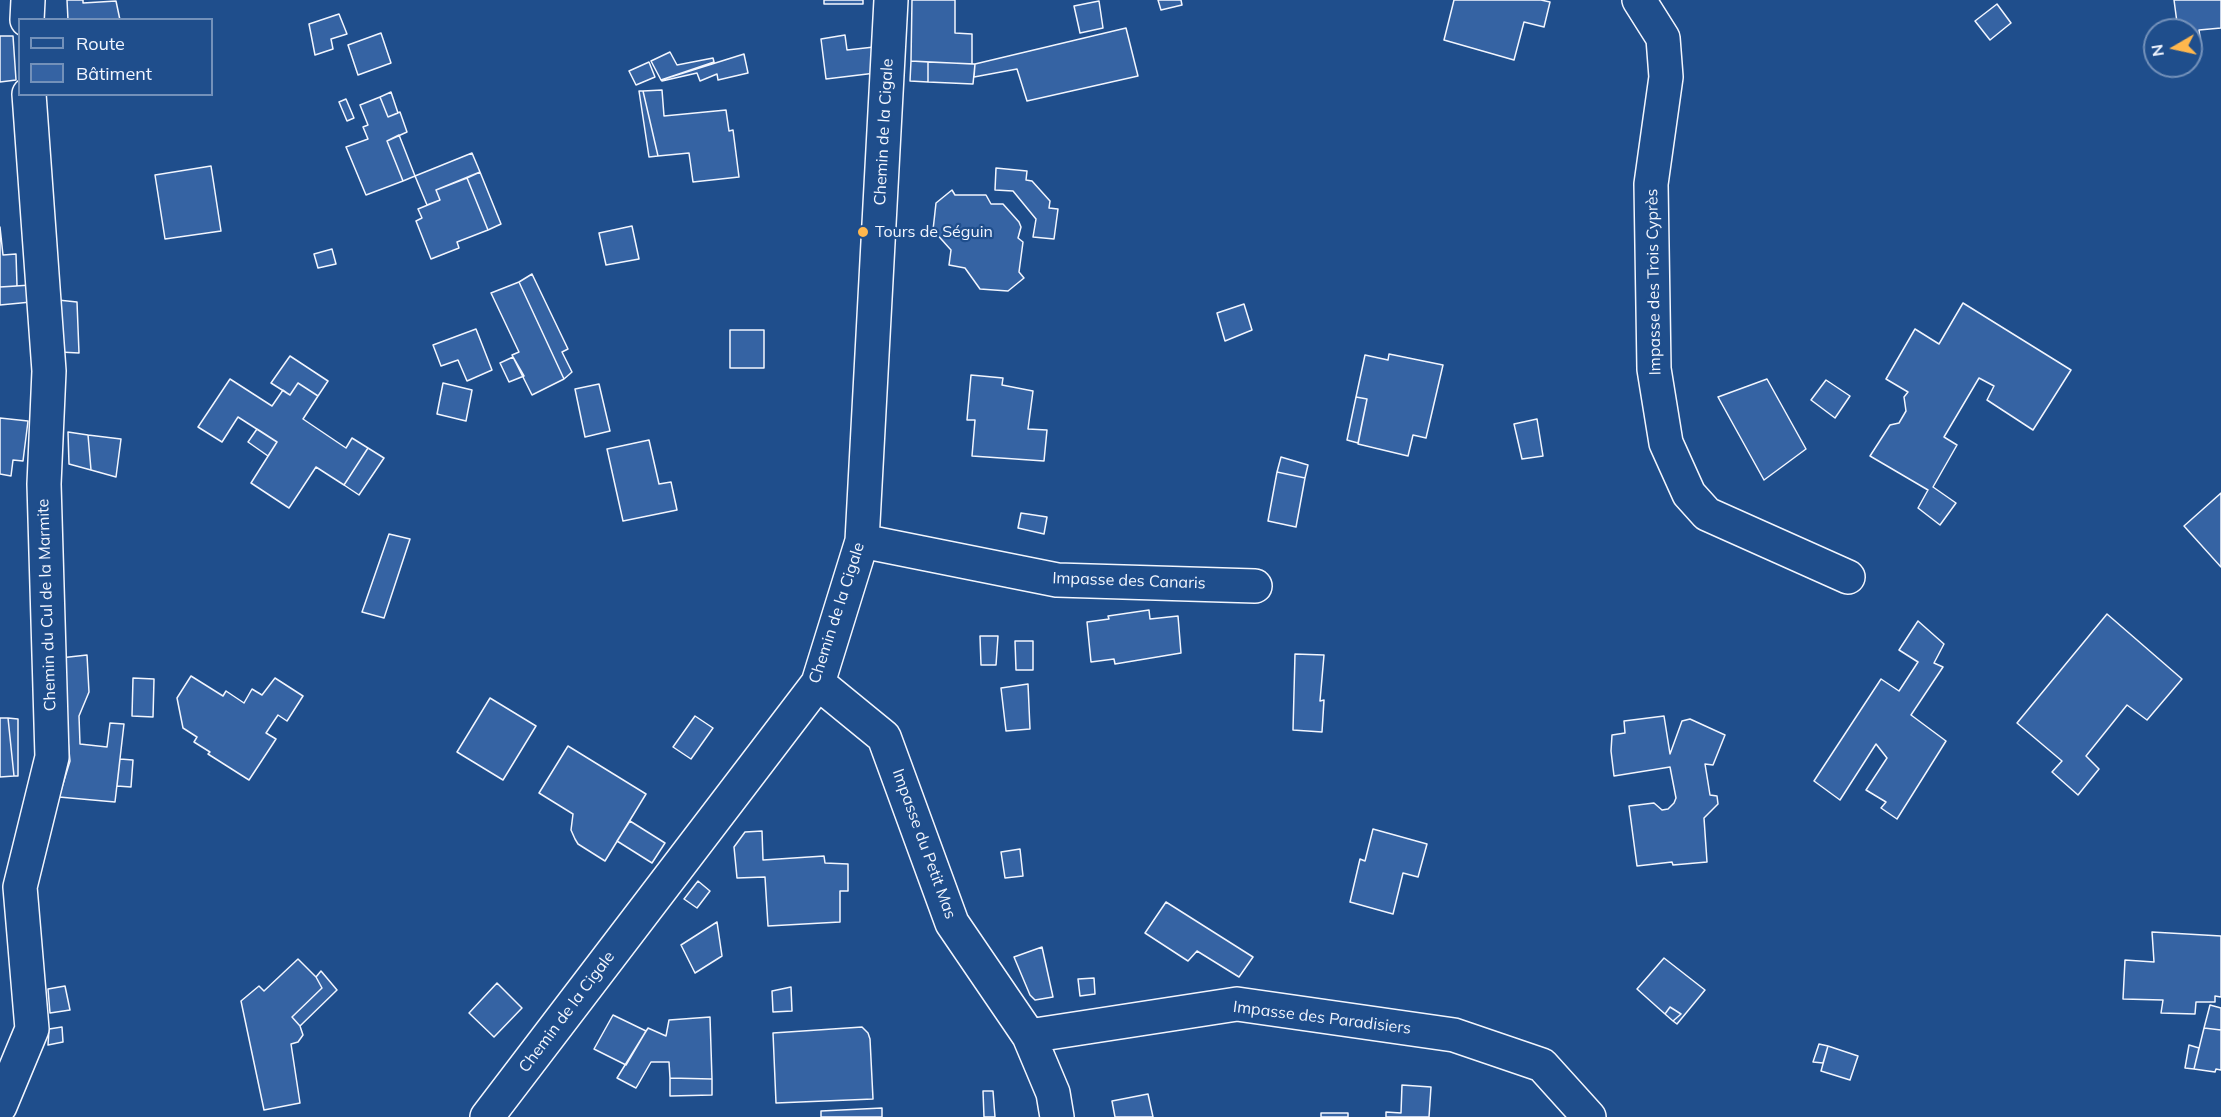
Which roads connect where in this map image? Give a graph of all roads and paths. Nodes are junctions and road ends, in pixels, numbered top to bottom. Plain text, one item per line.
1 (28, 0) edge
2 (891, 0) edge
3 (1639, 0) edge
4 (27, 18) edge
5 (29, 96) edge
6 (862, 541) junction
7 (1848, 577) dead end
8 (1255, 586) dead end
9 (818, 683) junction
10 (1029, 1036) junction
11 (0, 1106) edge
12 (487, 1117) edge
13 (1057, 1117) edge
14 (1589, 1117) edge

1 - 4 street
2 - 6 street, Chemin de la Cigale
3 - 7 street, Impasse des Trois Cyprès
5 - 11 street, Chemin du Cul de la Marmite
6 - 8 street, Impasse des Canaris
6 - 9 street, Chemin de la Cigale
9 - 10 street, Impasse du Petit Mas
9 - 12 street, Chemin de la Cigale
10 - 13 street, Impasse du Petit Mas
10 - 14 street, Impasse des Paradisiers

